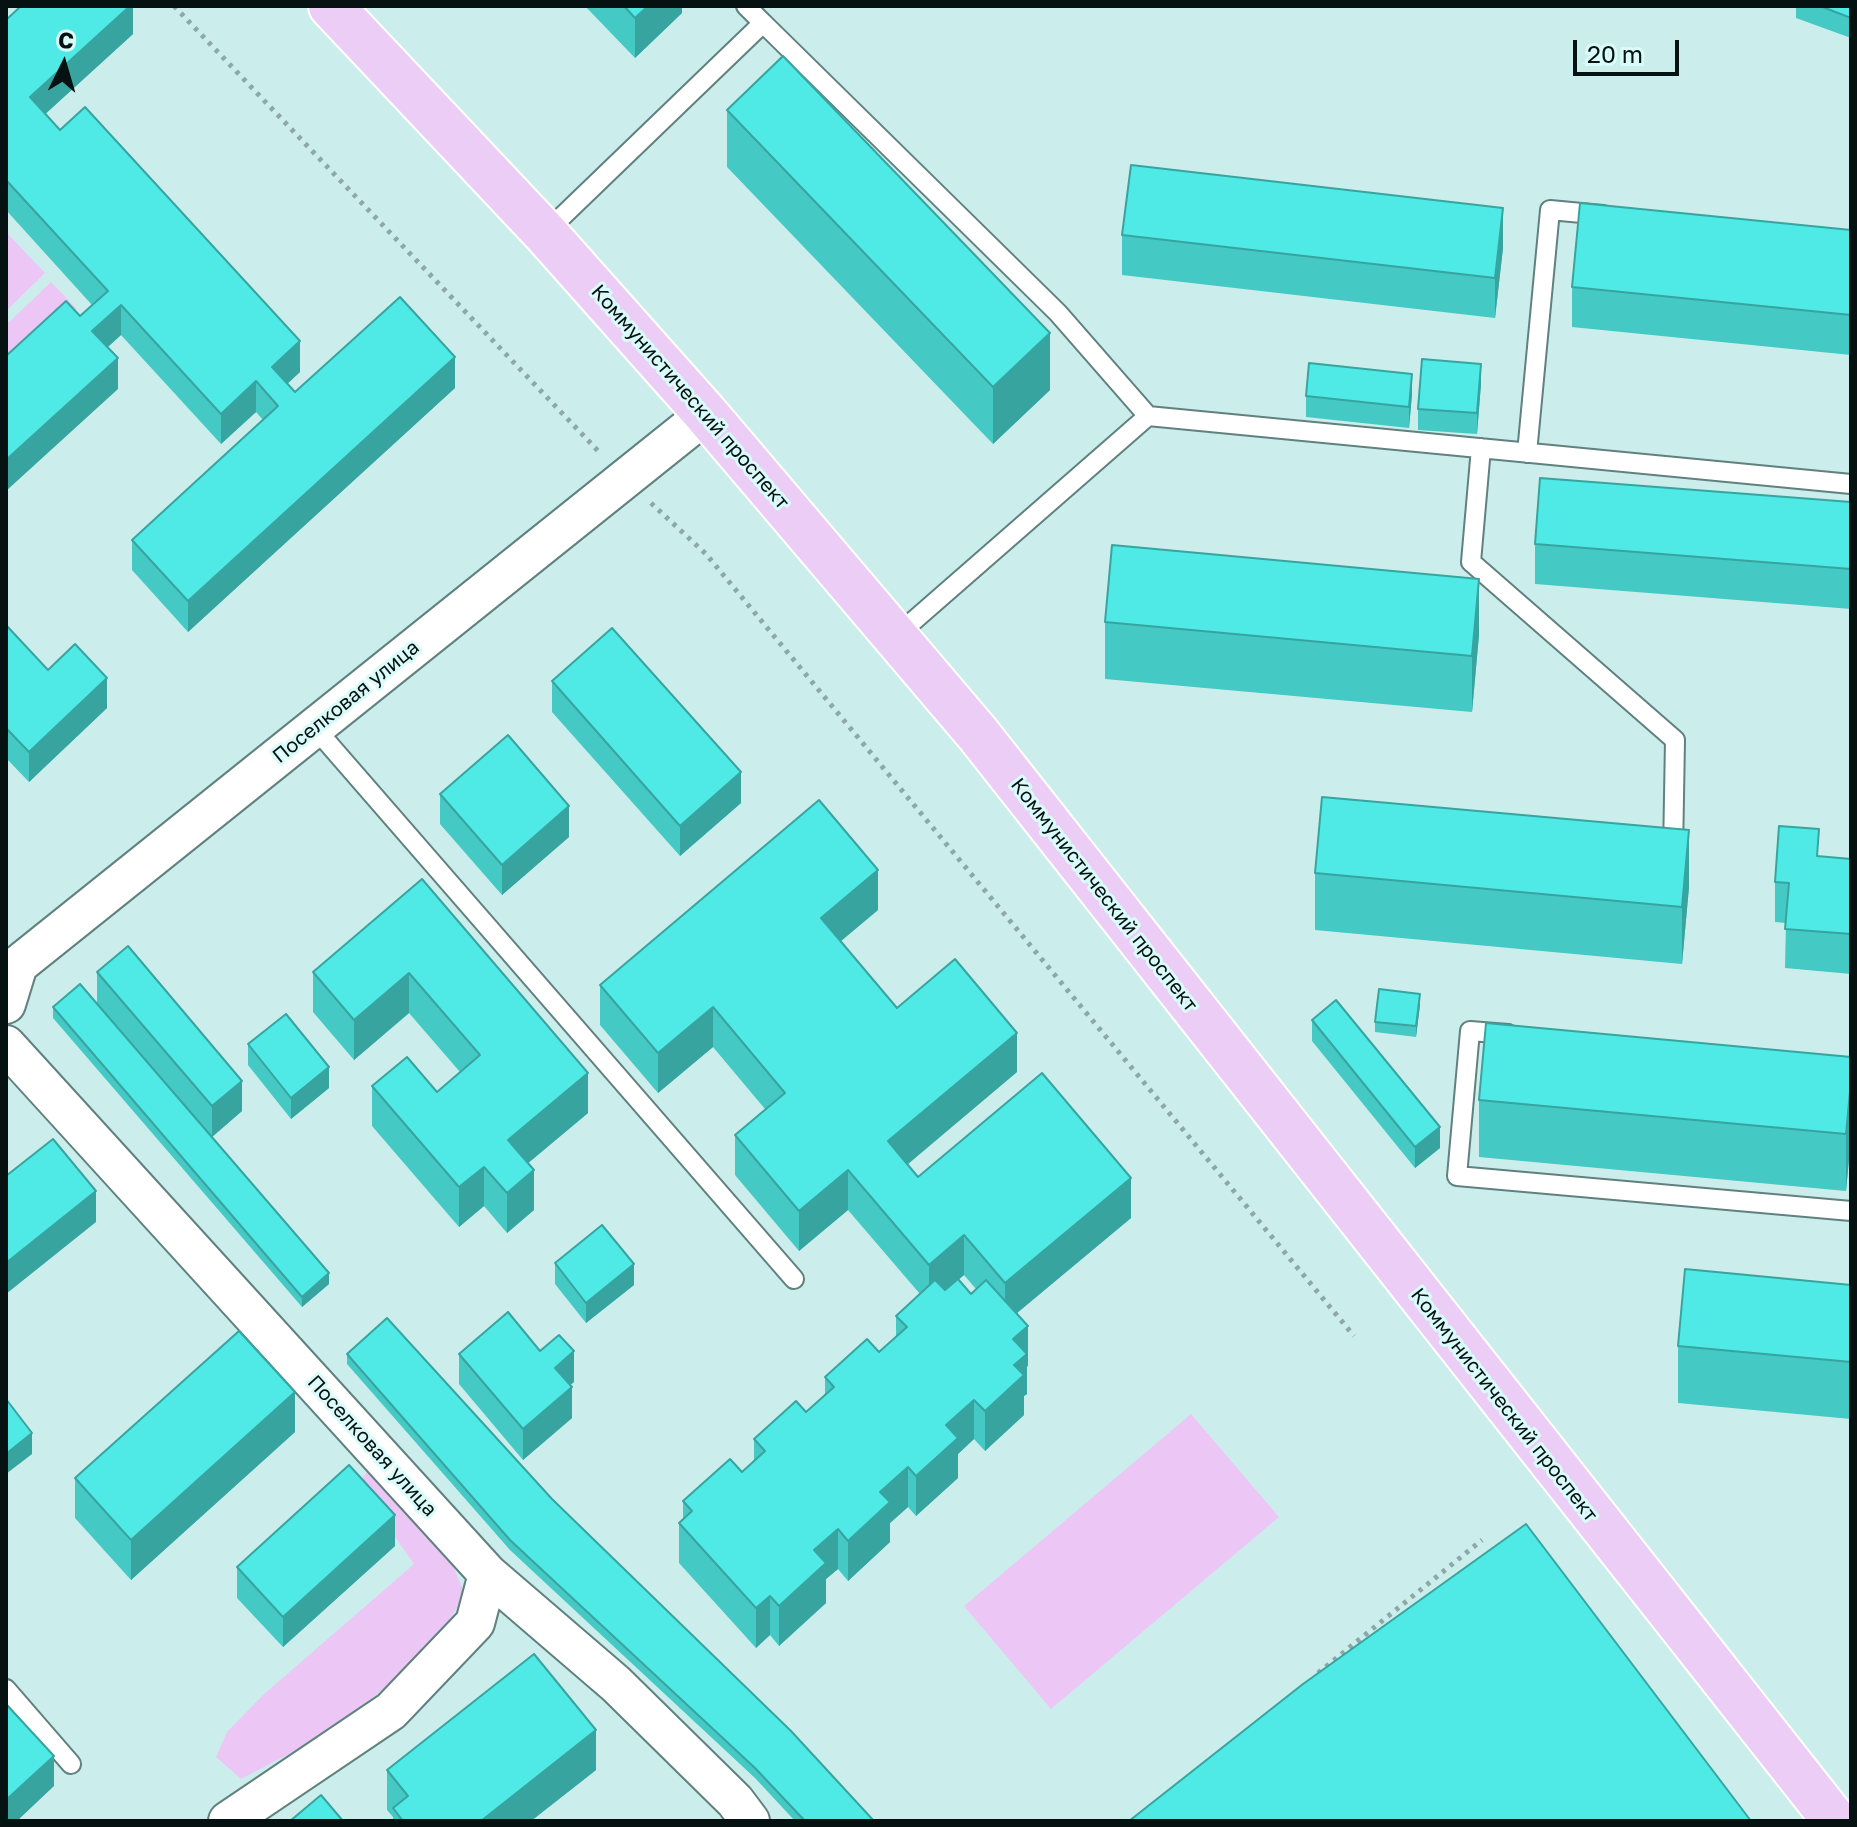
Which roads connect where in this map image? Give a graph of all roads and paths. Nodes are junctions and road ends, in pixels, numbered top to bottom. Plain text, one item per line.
1 (174, 6) edge
2 (331, 6) edge
3 (746, 6) edge
4 (763, 23) junction
5 (1629, 218) edge
6 (545, 233) junction
7 (706, 414) junction
8 (1148, 416) junction
9 (1481, 448) junction
10 (1527, 453) junction
11 (623, 478) junction
12 (1851, 484) edge
13 (895, 637) junction
14 (314, 727) junction
15 (1658, 858) edge
16 (6, 1004) edge
17 (1532, 1037) edge
18 (6, 1045) edge
19 (1851, 1211) edge
20 (794, 1279) dead end
21 (1354, 1336) dead end
22 (1482, 1540) dead end
23 (488, 1574) junction
24 (1310, 1680) edge
25 (6, 1689) edge
26 (71, 1764) dead end
27 (228, 1821) edge
28 (750, 1821) edge
29 (1835, 1821) edge

1 - 11 path
2 - 6 main road, Коммунистический проспект
3 - 4 lane
4 - 6 lane
4 - 8 lane
5 - 10 lane
6 - 7 main road, Коммунистический проспект
7 - 11 street, Поселковая улица
7 - 13 main road, Коммунистический проспект
8 - 9 lane
8 - 13 lane
9 - 10 lane
9 - 15 lane
10 - 12 lane
11 - 14 street, Поселковая улица
11 - 21 path
13 - 29 main road, Коммунистический проспект
14 - 16 street, Поселковая улица
14 - 20 lane
17 - 19 lane
18 - 23 street, Поселковая улица
22 - 24 path
23 - 27 street
23 - 28 street, Поселковая улица
25 - 26 lane

